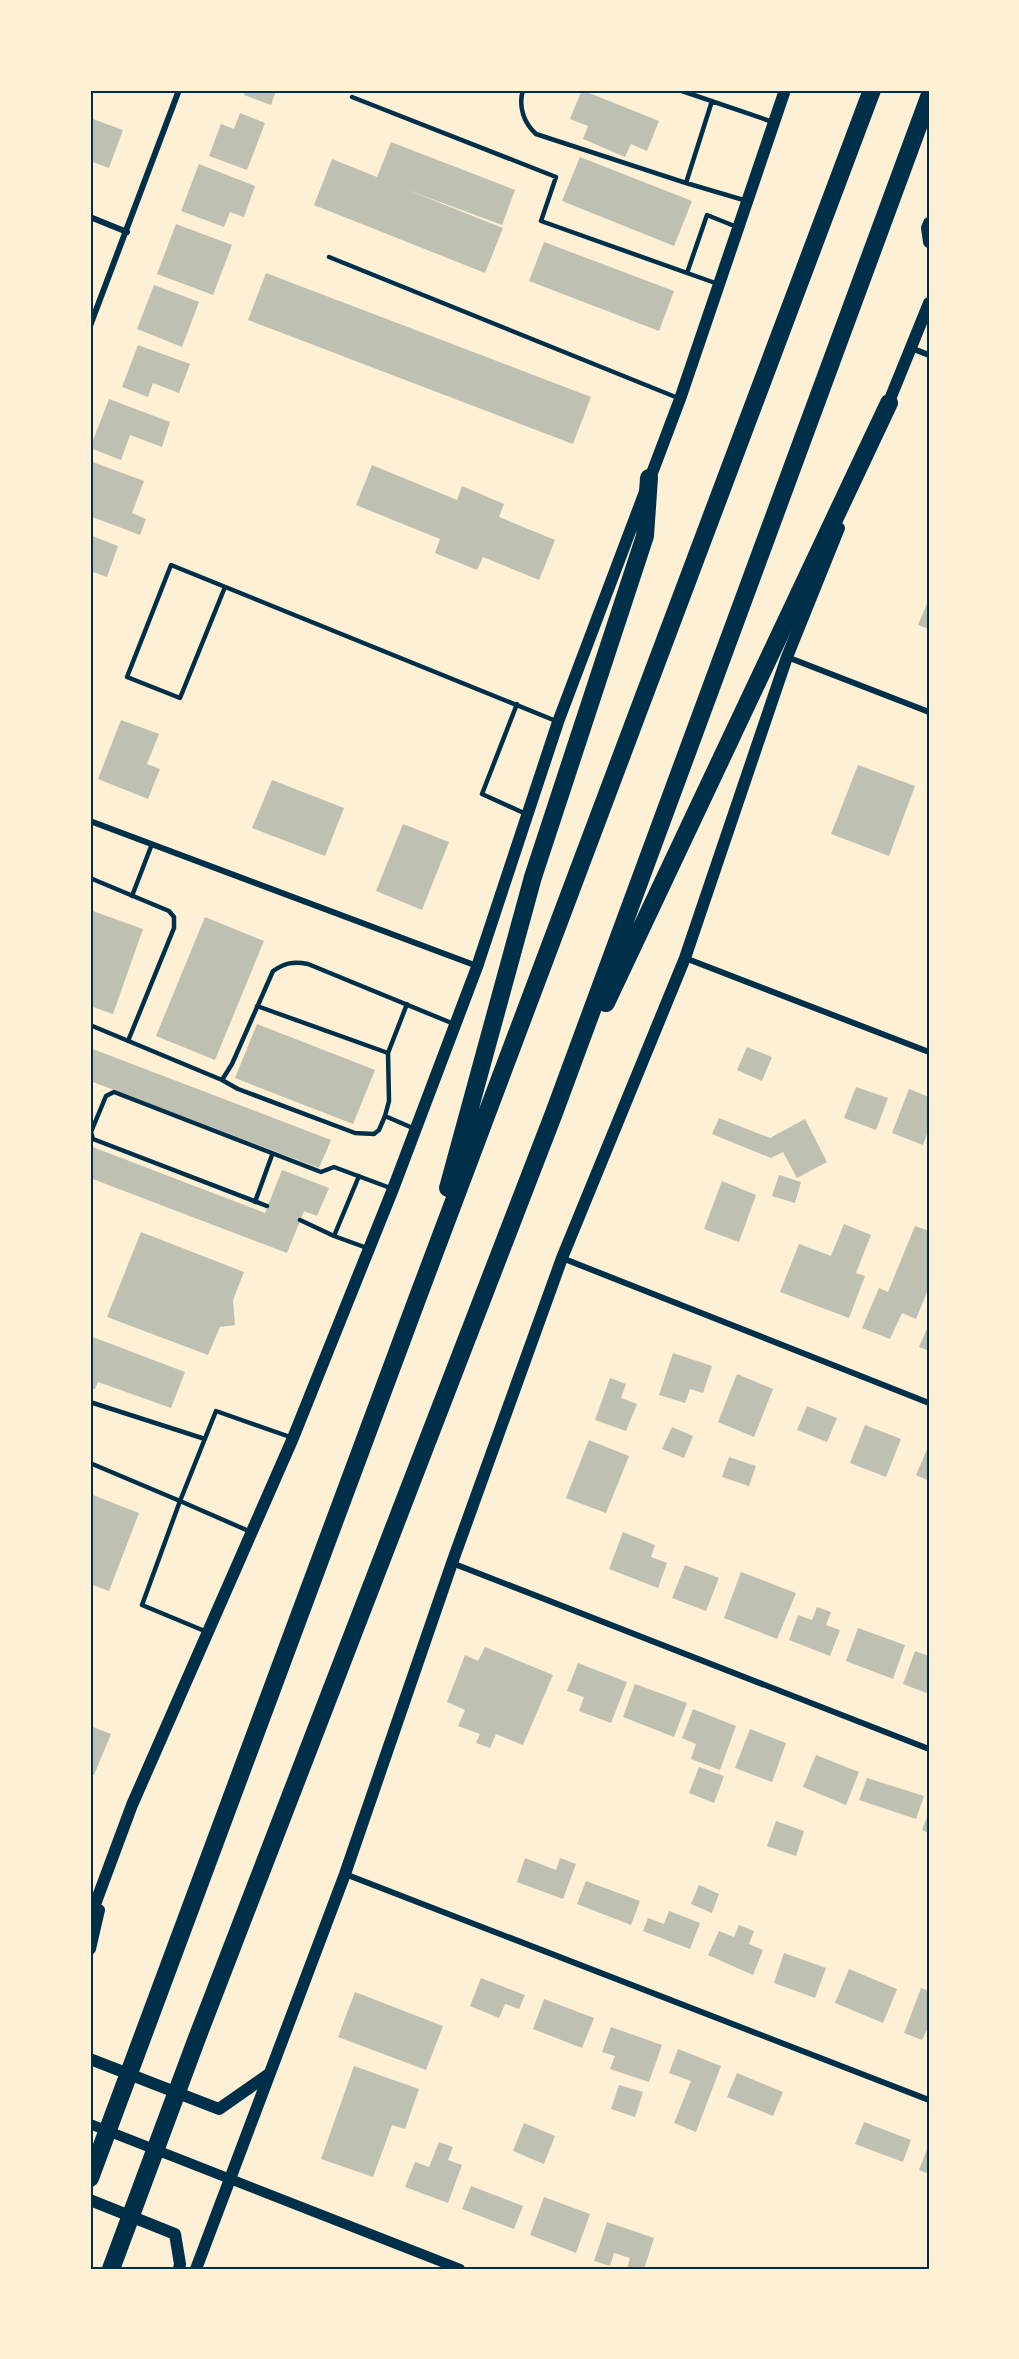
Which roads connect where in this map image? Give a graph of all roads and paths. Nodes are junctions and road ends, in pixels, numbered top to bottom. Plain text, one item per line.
1 (179, 90) edge
2 (523, 90) edge
3 (679, 90) edge
4 (785, 90) edge
5 (872, 90) edge
6 (929, 97) edge
7 (352, 98) dead end
8 (712, 101) junction
9 (773, 122) junction
10 (686, 183) junction
11 (748, 201) junction
12 (90, 217) edge
13 (929, 223) edge
14 (739, 228) junction
15 (127, 232) junction
16 (929, 242) edge
17 (329, 257) dead end
18 (687, 273) junction
19 (720, 285) junction
20 (929, 303) edge
21 (90, 326) edge
22 (911, 348) junction
23 (929, 355) edge
24 (680, 399) junction
25 (889, 403) junction
26 (649, 478) junction
27 (225, 587) junction
28 (787, 657) junction
29 (517, 704) junction
30 (929, 712) edge
31 (558, 722) junction
32 (526, 814) junction
33 (90, 821) edge
34 (152, 844) junction
35 (90, 878) edge
36 (132, 896) junction
37 (685, 958) junction
38 (477, 967) junction
39 (407, 1004) junction
40 (257, 1006) junction
41 (454, 1023) junction
42 (90, 1025) edge
43 (128, 1041) junction
44 (929, 1052) edge
45 (388, 1053) junction
46 (222, 1080) junction
47 (554, 1113) junction
48 (385, 1116) junction
49 (415, 1129) junction
50 (272, 1155) junction
51 (359, 1176) junction
52 (393, 1189) junction
53 (255, 1202) junction
54 (267, 1206) dead end
55 (300, 1220) dead end
56 (334, 1236) junction
57 (369, 1249) junction
58 (562, 1258) junction
59 (419, 1294) junction
60 (90, 1402) edge
61 (929, 1403) edge
62 (293, 1438) junction
63 (205, 1439) junction
64 (90, 1463) edge
65 (180, 1501) junction
66 (253, 1532) junction
67 (452, 1563) junction
68 (209, 1633) junction
69 (929, 1749) edge
70 (108, 1871) junction
71 (345, 1874) junction
72 (90, 1918) edge
73 (90, 1949) edge
74 (90, 2059) edge
75 (269, 2074) junction
76 (929, 2100) edge
77 (90, 2124) edge
78 (90, 2178) edge
79 (231, 2180) junction
80 (90, 2200) edge
81 (113, 2264) edge
82 (179, 2269) edge
83 (196, 2269) edge
84 (460, 2269) edge

1 - 15 street
2 - 10 lane
3 - 8 lane
4 - 9 main road
5 - 59 highway
6 - 47 highway
7 - 18 lane
8 - 9 lane
8 - 10 lane
9 - 11 main road
10 - 11 lane
11 - 14 main road
12 - 15 street
13 - 16 main road
14 - 18 lane
14 - 19 main road
15 - 21 street
17 - 24 lane
18 - 19 lane
19 - 24 main road
20 - 22 main road
22 - 23 street
22 - 25 main road
24 - 26 main road
25 - 28 main road
25 - 47 highway
26 - 31 main road
26 - 59 highway
27 - 27 lane
27 - 29 lane
28 - 30 street
28 - 37 main road
29 - 31 lane
29 - 32 lane
31 - 32 main road
32 - 38 main road
33 - 34 street
34 - 36 lane
34 - 38 street
35 - 36 lane
36 - 43 lane
37 - 44 street
37 - 58 main road
38 - 41 main road
39 - 40 lane
39 - 41 lane
39 - 45 lane
40 - 45 lane
40 - 46 lane
41 - 49 main road
42 - 43 lane
43 - 46 lane
45 - 48 lane
46 - 48 lane
47 - 81 highway
48 - 49 lane
49 - 52 main road
50 - 51 lane
50 - 53 lane
50 - 53 lane
51 - 52 lane
51 - 56 lane
52 - 57 main road
53 - 54 lane
55 - 56 lane
56 - 57 lane
57 - 62 main road
58 - 61 street
58 - 67 main road
59 - 78 highway
60 - 63 lane
62 - 63 lane
62 - 66 main road
63 - 65 lane
64 - 65 lane
65 - 66 lane
65 - 68 lane
66 - 68 main road
67 - 69 street
67 - 71 main road
68 - 70 main road
70 - 72 main road
70 - 73 main road
71 - 75 main road
71 - 76 street
74 - 75 main road
75 - 79 main road
77 - 79 street
79 - 83 main road
79 - 84 street
80 - 82 main road

